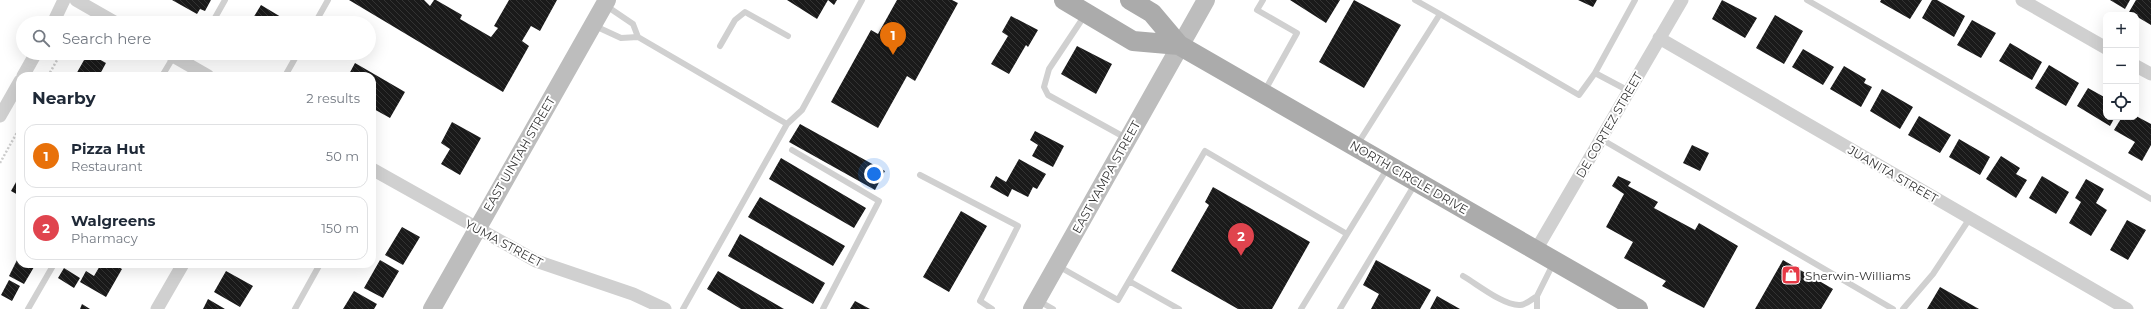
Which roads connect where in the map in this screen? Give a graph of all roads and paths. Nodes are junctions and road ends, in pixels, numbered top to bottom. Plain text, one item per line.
1 (64, 0) edge
2 (76, 0) edge
3 (225, 0) edge
4 (328, 0) edge
5 (862, 0) edge
6 (1064, 0) edge
7 (1130, 0) edge
8 (1206, 0) edge
9 (1263, 0) edge
10 (1415, 0) edge
11 (1635, 0) edge
12 (1682, 0) edge
13 (1807, 0) edge
14 (2022, 0) edge
15 (605, 2) edge
16 (1086, 14) junction
17 (1440, 14) junction
18 (56, 16) edge
19 (104, 16) edge
20 (216, 16) edge
21 (319, 16) edge
22 (592, 25) junction
23 (788, 36) dead end
24 (638, 37) junction
25 (1660, 38) junction
26 (1179, 45) junction
27 (720, 46) dead end
28 (2103, 46) edge
29 (32, 60) edge
30 (57, 60) edge
31 (169, 60) edge
32 (192, 60) edge
33 (294, 60) edge
34 (2139, 68) edge
35 (25, 72) edge
36 (50, 72) edge
37 (164, 72) edge
38 (204, 72) edge
39 (287, 72) edge
40 (1595, 73) junction
41 (2151, 74) edge
42 (16, 88) edge
43 (1629, 91) junction
44 (1263, 95) junction
45 (0, 116) edge
46 (787, 124) junction
47 (16, 134) edge
48 (1127, 139) junction
49 (1601, 139) junction
50 (1357, 146) junction
51 (792, 150) dead end
52 (0, 162) edge
53 (1390, 165) junction
54 (376, 173) edge
55 (920, 175) dead end
56 (1417, 181) junction
57 (2151, 199) edge
58 (1970, 218) junction
59 (477, 229) junction
60 (1347, 234) junction
61 (1536, 250) junction
62 (1554, 261) junction
63 (1056, 266) junction
64 (52, 268) edge
65 (181, 268) edge
66 (318, 268) edge
67 (1463, 276) dead end
68 (1129, 281) junction
69 (1536, 296) junction
70 (437, 304) edge
71 (1035, 305) edge
72 (1519, 307) edge
73 (28, 309) edge
74 (157, 309) edge
75 (295, 309) edge
76 (665, 309) edge
77 (683, 309) edge
78 (823, 309) edge
79 (992, 309) edge
80 (1053, 309) edge
81 (1179, 309) edge
82 (1302, 309) edge
83 (1340, 309) edge
84 (1537, 309) edge
85 (1638, 309) edge
86 (1893, 309) edge
87 (1903, 309) edge
88 (2127, 309) edge

1 - 18 street
2 - 19 street
3 - 20 lane
4 - 21 lane
5 - 46 lane
6 - 16 main road, NORTH CIRCLE DRIVE
7 - 26 main road, NORTH CIRCLE DRIVE
8 - 26 main road, EAST YAMPA STREET
9 - 44 lane
10 - 17 lane
11 - 40 lane
12 - 25 street, DE CORTEZ STREET
13 - 57 lane
14 - 28 street
15 - 22 main road, EAST UINTAH STREET
15 - 24 lane
16 - 26 main road, NORTH CIRCLE DRIVE
16 - 48 lane
17 - 40 lane
17 - 50 lane
22 - 24 lane
22 - 59 main road, EAST UINTAH STREET
23 - 27 lane
24 - 46 lane
25 - 43 street, DE CORTEZ STREET
25 - 58 street, JUANITA STREET
26 - 44 main road, NORTH CIRCLE DRIVE
26 - 48 main road, EAST YAMPA STREET
29 - 35 street
30 - 36 path
31 - 37 lane
32 - 38 street
33 - 39 lane
34 - 41 street
40 - 43 lane
42 - 45 street
43 - 49 street, DE CORTEZ STREET
44 - 50 main road, NORTH CIRCLE DRIVE
46 - 77 lane
47 - 52 path
48 - 63 main road, EAST YAMPA STREET
49 - 61 street, DE CORTEZ STREET
49 - 86 lane
50 - 53 main road, NORTH CIRCLE DRIVE
51 - 78 lane
53 - 56 main road, NORTH CIRCLE DRIVE
53 - 60 lane
54 - 59 street, YUMA STREET
55 - 79 lane
56 - 61 main road, NORTH CIRCLE DRIVE
56 - 83 lane
58 - 87 lane
58 - 88 street, JUANITA STREET
59 - 70 main road, EAST UINTAH STREET
59 - 76 street, YUMA STREET
60 - 68 lane
60 - 82 lane
61 - 62 main road, NORTH CIRCLE DRIVE
62 - 69 lane
62 - 85 main road, NORTH CIRCLE DRIVE
63 - 68 lane
63 - 71 main road, EAST YAMPA STREET
64 - 73 lane
65 - 74 street
66 - 75 lane
67 - 72 lane
68 - 81 lane
69 - 72 lane
69 - 84 lane
71 - 80 lane

